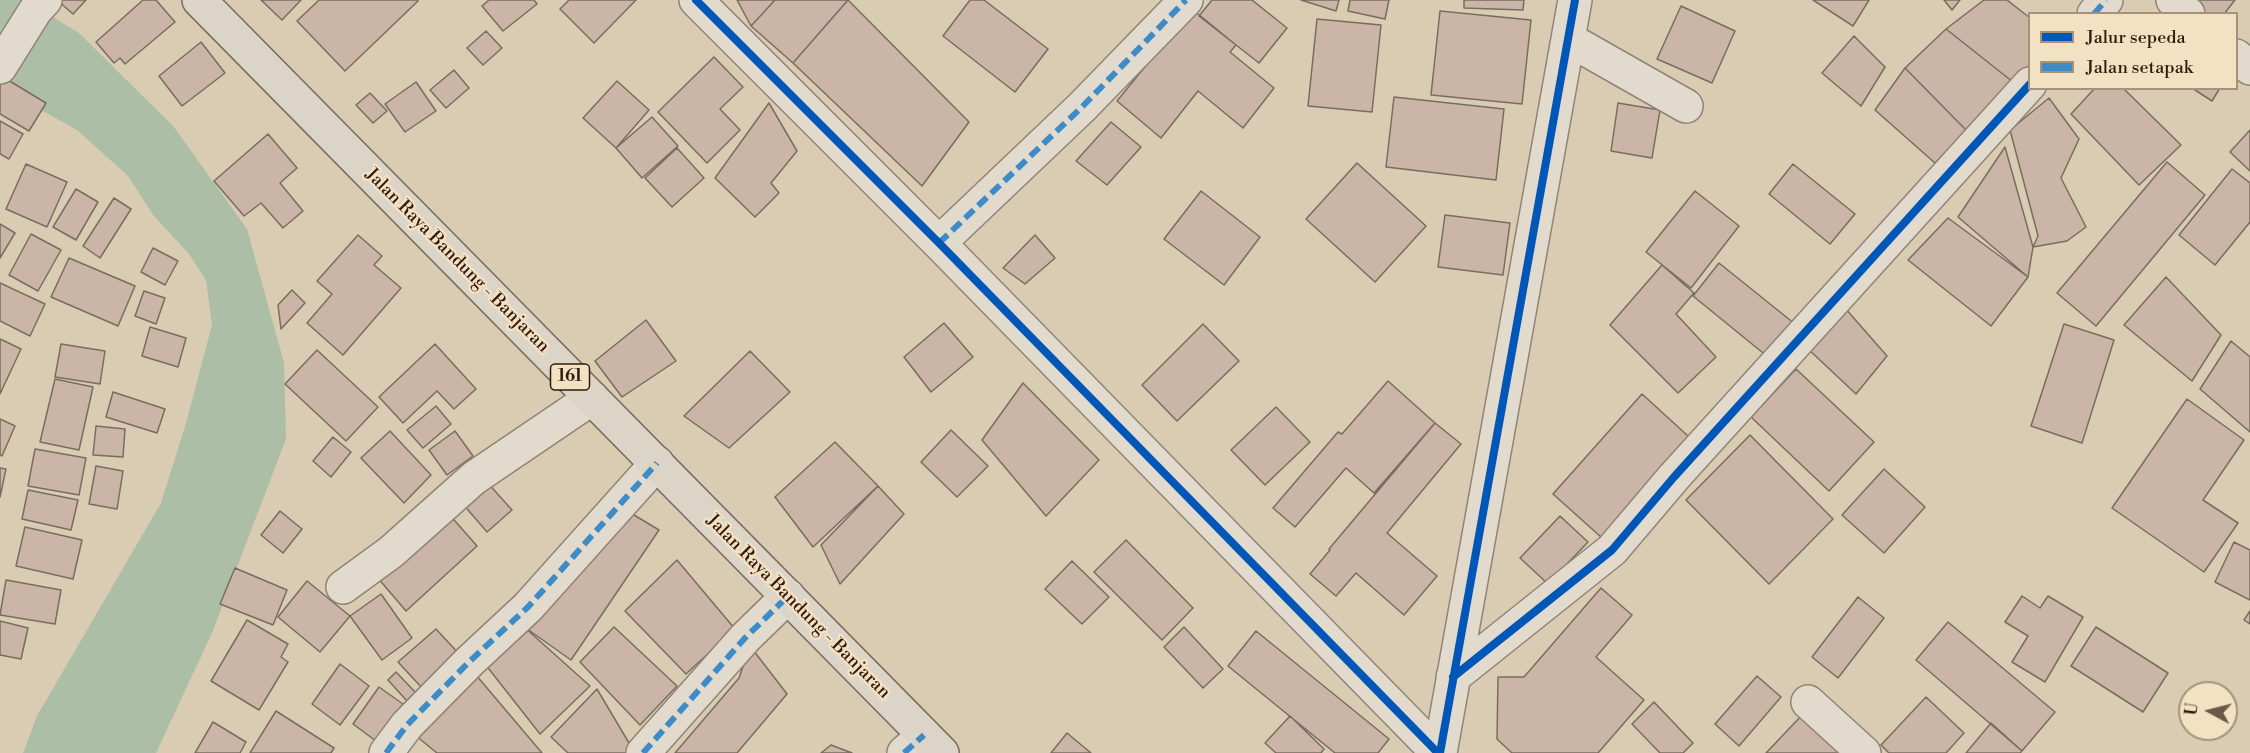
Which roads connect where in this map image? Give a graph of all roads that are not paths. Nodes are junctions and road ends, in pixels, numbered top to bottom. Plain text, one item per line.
1 (199, 0) edge
2 (696, 0) edge
3 (1186, 0) edge
4 (1575, 0) edge
5 (2106, 0) edge
6 (2173, 0) edge
7 (40, 6) edge
8 (2096, 12) edge
9 (2186, 12) edge
10 (1568, 39) junction
11 (2238, 58) edge
12 (0, 67) edge
13 (2250, 68) edge
14 (2028, 86) edge
15 (1686, 106) dead end
16 (939, 243) junction
17 (592, 398) junction
18 (657, 463) junction
19 (343, 587) dead end
20 (788, 596) junction
21 (1453, 677) junction
22 (1808, 702) dead end
23 (924, 747) edge
24 (386, 753) edge
25 (643, 753) edge
26 (1439, 753) edge
27 (1864, 753) edge

1 - 17 main road, Jalan Raya Bandung - Banjaran / 161
2 - 16 street
3 - 16 street
4 - 10 street
5 - 8 street
6 - 9 street
7 - 12 street
10 - 15 street
10 - 21 street
11 - 13 street
14 - 21 street
16 - 26 street
17 - 18 main road, Jalan Raya Bandung - Banjaran / 161
17 - 19 street
18 - 20 main road, Jalan Raya Bandung - Banjaran / 161
18 - 24 street
20 - 23 main road, Jalan Raya Bandung - Banjaran / 161
20 - 25 street
21 - 26 street
22 - 27 street

